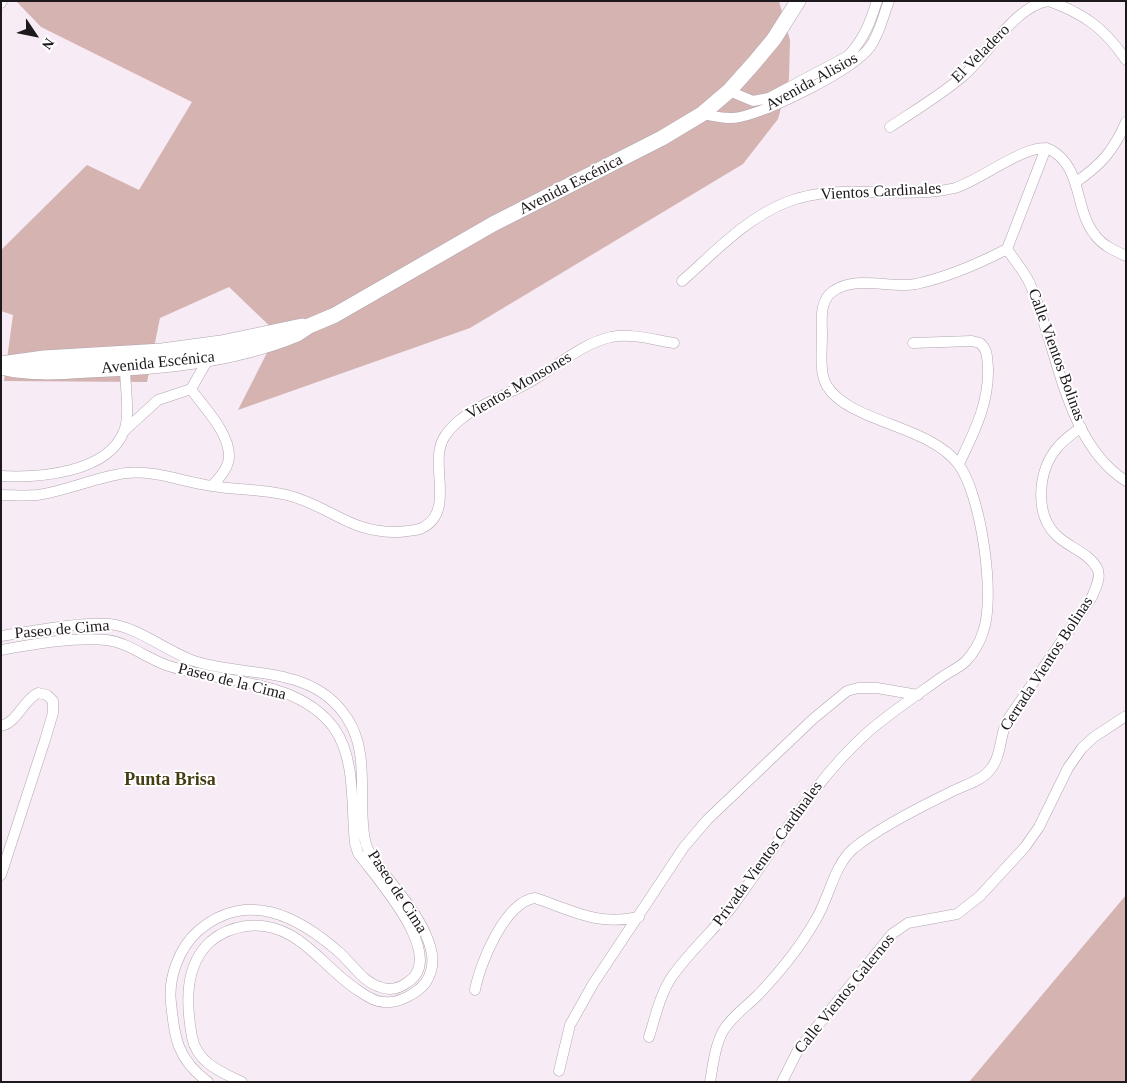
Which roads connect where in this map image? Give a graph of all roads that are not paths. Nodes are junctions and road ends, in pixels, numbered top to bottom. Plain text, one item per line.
1 (798, 1) edge
2 (876, 1) edge
3 (890, 1) edge
4 (1048, 1) edge
5 (1126, 60) edge
6 (729, 91) junction
7 (702, 114) junction
8 (1126, 122) edge
9 (890, 127) dead end
10 (1046, 148) junction
11 (1076, 182) junction
12 (1007, 249) junction
13 (1126, 256) edge
14 (682, 281) dead end
15 (309, 326) junction
16 (674, 343) dead end
17 (913, 343) dead end
18 (221, 344) junction
19 (125, 361) junction
20 (206, 361) junction
21 (1, 366) edge
22 (191, 389) junction
23 (1082, 427) junction
24 (124, 431) junction
25 (959, 464) junction
26 (1, 476) edge
27 (19, 476) junction
28 (1126, 481) edge
29 (212, 486) junction
30 (1, 494) edge
31 (17, 496) junction
32 (1, 636) edge
33 (1, 650) edge
34 (918, 694) junction
35 (1126, 716) edge
36 (1, 726) edge
37 (1, 875) edge
38 (284, 915) junction
39 (638, 917) junction
40 (280, 928) junction
41 (173, 973) junction
42 (190, 976) junction
43 (475, 990) dead end
44 (649, 1037) dead end
45 (559, 1071) dead end
46 (208, 1082) edge
47 (242, 1082) edge
48 (710, 1082) edge
49 (782, 1082) edge

1 - 6 main road, Avenida Escénica
2 - 6 street, Avenida Alisios
3 - 7 street, Avenida Alisios
4 - 5 street, El Veladero
4 - 9 street, El Veladero
6 - 7 main road, Avenida Escénica
7 - 15 main road, Avenida Escénica
8 - 11 street
10 - 11 street
10 - 12 street
10 - 14 street, Vientos Cardinales
11 - 13 street
12 - 23 street, Calle Vientos Bolinas
12 - 25 street
15 - 18 main road, Avenida Escénica
15 - 20 main road, Avenida Escénica
16 - 29 street, Vientos Monsones
17 - 25 street
18 - 19 main road, Avenida Escénica
18 - 20 street
19 - 20 main road, Avenida Escénica
19 - 21 main road, Avenida Escénica
19 - 24 street
20 - 22 street
22 - 24 street
22 - 29 street
23 - 28 street, Calle Vientos Bolinas
23 - 48 street, Cerrada Vientos Bolinas
24 - 27 street
25 - 34 street, Privada Vientos Cardinales
26 - 27 street
27 - 31 street
29 - 31 street
30 - 31 street
32 - 40 street, Paseo de Cima
33 - 38 street, Paseo de la Cima
34 - 39 street
34 - 44 street, Privada Vientos Cardinales
35 - 49 street, Calle Vientos Galernos
36 - 37 street
38 - 40 street
38 - 41 street, Paseo de la Cima
39 - 43 street
39 - 45 street
40 - 42 street, Paseo de Cima
41 - 42 street
41 - 46 street, Paseo de la Cima
42 - 47 street, Paseo de Cima

